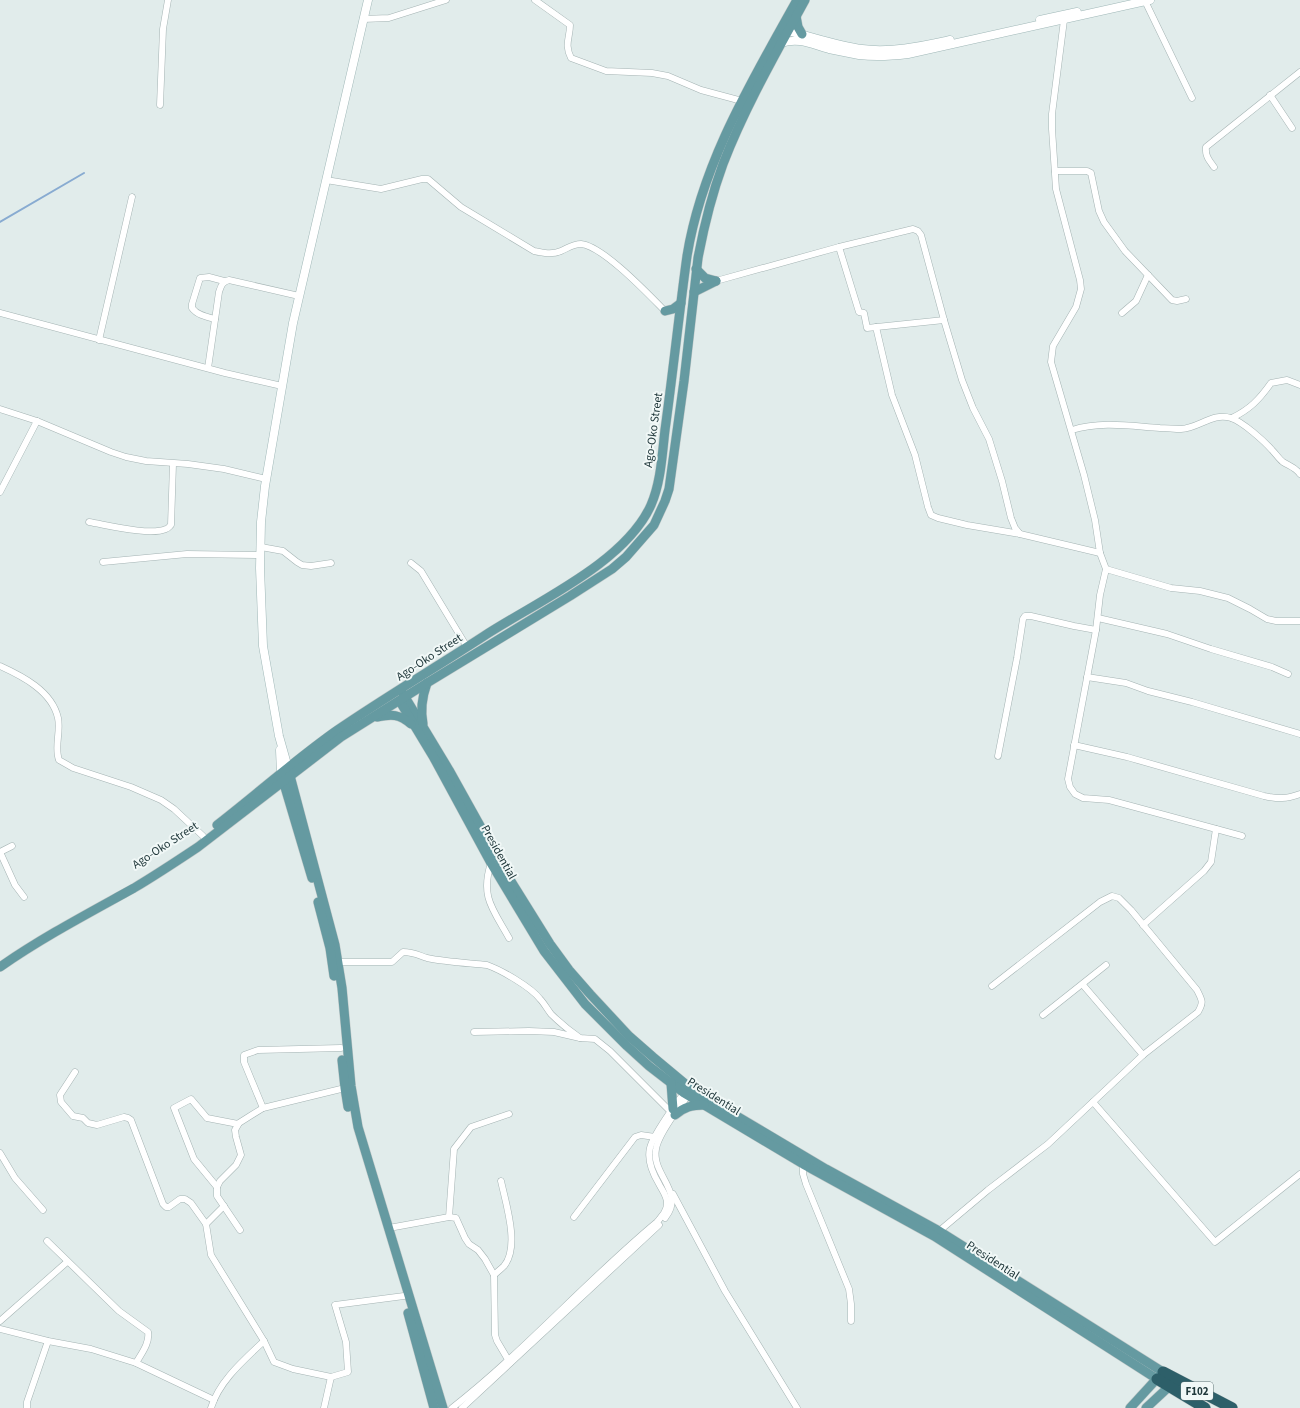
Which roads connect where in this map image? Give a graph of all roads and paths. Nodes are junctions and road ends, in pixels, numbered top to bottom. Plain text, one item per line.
1 (168, 0) edge
2 (446, 0) edge
3 (535, 0) edge
4 (797, 0) edge
5 (805, 0) edge
6 (1126, 0) edge
7 (1148, 1) edge
8 (367, 2) edge
9 (796, 16) junction
10 (364, 19) junction
11 (1064, 20) junction
12 (788, 31) junction
13 (802, 34) junction
14 (781, 43) junction
15 (1300, 72) edge
16 (1270, 96) junction
17 (1192, 98) dead end
18 (742, 101) junction
19 (160, 105) dead end
20 (1292, 128) dead end
21 (1214, 167) dead end
22 (1055, 171) junction
23 (326, 180) junction
24 (132, 197) dead end
25 (839, 247) junction
26 (696, 269) junction
27 (1148, 275) junction
28 (224, 281) junction
29 (716, 281) junction
30 (694, 292) junction
31 (299, 296) junction
32 (1186, 299) dead end
33 (681, 303) junction
34 (665, 311) junction
35 (1122, 312) dead end
36 (0, 313) edge
37 (216, 320) junction
38 (944, 320) junction
39 (679, 322) junction
40 (876, 327) junction
41 (99, 340) junction
42 (208, 368) junction
43 (1300, 385) edge
44 (282, 386) junction
45 (0, 409) edge
46 (1232, 418) junction
47 (37, 421) junction
48 (1072, 430) junction
49 (173, 464) junction
50 (1300, 474) edge
51 (266, 479) junction
52 (0, 492) edge
53 (90, 522) dead end
54 (1020, 534) junction
55 (260, 551) junction
56 (1100, 553) junction
57 (103, 562) dead end
58 (331, 563) dead end
59 (411, 563) dead end
60 (1106, 568) junction
61 (1098, 618) junction
62 (1300, 621) edge
63 (1096, 630) junction
64 (467, 647) junction
65 (0, 666) edge
66 (1288, 674) dead end
67 (1087, 677) junction
68 (427, 683) junction
69 (399, 695) junction
70 (368, 720) junction
71 (421, 729) junction
72 (1300, 734) edge
73 (1074, 745) junction
74 (998, 756) dead end
75 (286, 775) junction
76 (1300, 794) edge
77 (1216, 829) junction
78 (203, 836) junction
79 (1242, 836) dead end
80 (12, 846) dead end
81 (0, 852) edge
82 (491, 863) junction
83 (24, 897) dead end
84 (1143, 925) junction
85 (509, 938) dead end
86 (0, 960) edge
87 (338, 962) junction
88 (1106, 965) dead end
89 (0, 967) edge
90 (1082, 985) junction
91 (992, 986) dead end
92 (1043, 1015) dead end
93 (474, 1032) dead end
94 (580, 1038) junction
95 (341, 1048) junction
96 (1143, 1055) junction
97 (75, 1072) dead end
98 (672, 1083) junction
99 (344, 1088) junction
100 (689, 1091) junction
101 (1093, 1102) junction
102 (704, 1105) junction
103 (263, 1108) junction
104 (673, 1112) junction
105 (509, 1114) dead end
106 (238, 1124) junction
107 (655, 1137) junction
108 (0, 1153) edge
109 (803, 1164) junction
110 (1300, 1174) edge
111 (501, 1181) dead end
112 (217, 1187) junction
113 (670, 1190) junction
114 (224, 1206) junction
115 (42, 1210) dead end
116 (450, 1217) junction
117 (574, 1217) dead end
118 (206, 1224) junction
119 (389, 1228) junction
120 (240, 1230) dead end
121 (936, 1234) junction
122 (47, 1241) dead end
123 (67, 1262) junction
124 (494, 1275) junction
125 (404, 1296) junction
126 (0, 1321) edge
127 (851, 1321) dead end
128 (0, 1329) edge
129 (48, 1341) junction
130 (264, 1341) junction
131 (509, 1362) junction
132 (136, 1363) junction
133 (1160, 1376) junction
134 (331, 1377) junction
135 (1172, 1383) junction
136 (214, 1400) junction
137 (27, 1408) edge
138 (211, 1408) edge
139 (324, 1408) edge
140 (434, 1408) edge
141 (444, 1408) edge
142 (452, 1408) edge
143 (462, 1408) edge
144 (797, 1408) edge
145 (1130, 1408) edge
146 (1146, 1408) edge
147 (1205, 1408) edge
148 (1232, 1408) edge

1 - 19 street
2 - 10 street
3 - 18 street
4 - 18 main road, Ago-Oko Street
5 - 9 main road
6 - 13 street
7 - 11 street
7 - 17 street
8 - 10 street
9 - 12 main road
9 - 13 main road
10 - 23 street
11 - 14 street
11 - 22 street
12 - 13 street
12 - 14 main road
14 - 26 main road
15 - 16 street
16 - 20 street
16 - 21 street
18 - 33 main road, Ago-Oko Street
22 - 27 street
22 - 48 street
23 - 31 street
23 - 34 street
24 - 41 street
25 - 29 street
25 - 38 street
25 - 40 street
26 - 29 main road
26 - 30 main road
27 - 32 street
27 - 35 street
28 - 31 street
28 - 37 street
28 - 37 street
29 - 30 main road
30 - 68 main road
31 - 44 street
33 - 34 main road
33 - 39 main road, Ago-Oko Street
34 - 39 main road
36 - 41 street
37 - 42 street
38 - 40 street
38 - 54 street
39 - 64 main road, Ago-Oko Street
40 - 54 street
41 - 42 street
42 - 44 street
43 - 46 street
44 - 51 street
45 - 47 street
46 - 48 street
46 - 50 street
47 - 49 street
47 - 52 street
48 - 56 street
49 - 51 street
49 - 53 street
51 - 55 street
54 - 56 street
55 - 57 street
55 - 58 street
55 - 75 street
56 - 60 street
59 - 64 street
60 - 61 street
60 - 62 street
61 - 63 street
61 - 66 street
63 - 67 street
63 - 74 street
64 - 69 main road, Ago-Oko Street
65 - 78 street
67 - 72 street
67 - 73 street
68 - 69 main road
68 - 71 main road
69 - 70 main road
69 - 71 main road, Presidential
69 - 75 main road, Ago-Oko Street
70 - 71 main road
70 - 75 main road
71 - 82 main road, Presidential
71 - 100 main road
73 - 76 street
73 - 77 street
75 - 78 main road, Ago-Oko Street
75 - 87 main road
75 - 89 main road
75 - 95 main road
77 - 79 street
77 - 84 street
78 - 86 main road, Ago-Oko Street
80 - 81 street
81 - 83 street
82 - 85 street
82 - 98 main road, Presidential
84 - 91 street
84 - 96 street
87 - 94 street
87 - 119 main road
88 - 90 street
90 - 92 street
90 - 96 street
93 - 94 street
94 - 104 street
95 - 99 main road
95 - 103 street
96 - 101 street
97 - 118 street
98 - 100 main road, Presidential
98 - 104 main road
99 - 103 street
99 - 125 main road
100 - 102 main road, Presidential
100 - 104 street
100 - 121 main road
101 - 110 street
101 - 121 street
102 - 104 main road
102 - 109 main road, Presidential
103 - 106 street
104 - 107 street
104 - 113 street
105 - 116 street
106 - 112 street
106 - 112 street
107 - 117 street
107 - 131 street
108 - 115 street
109 - 121 main road, Presidential
109 - 127 street
111 - 124 street
112 - 114 street
113 - 131 street
113 - 144 street
114 - 118 street
114 - 120 street
116 - 119 street
116 - 124 street
118 - 130 street
119 - 141 main road
121 - 133 main road
122 - 123 street
123 - 126 street
123 - 132 street
124 - 131 street
125 - 134 street
125 - 140 main road
128 - 129 street
129 - 132 street
129 - 137 street
130 - 134 street
130 - 136 street
131 - 142 street
131 - 143 street
132 - 136 street
133 - 135 highway, F102
133 - 145 main road
134 - 139 street
135 - 146 main road, F102
135 - 147 highway, F102
135 - 148 highway, F102
136 - 138 street

